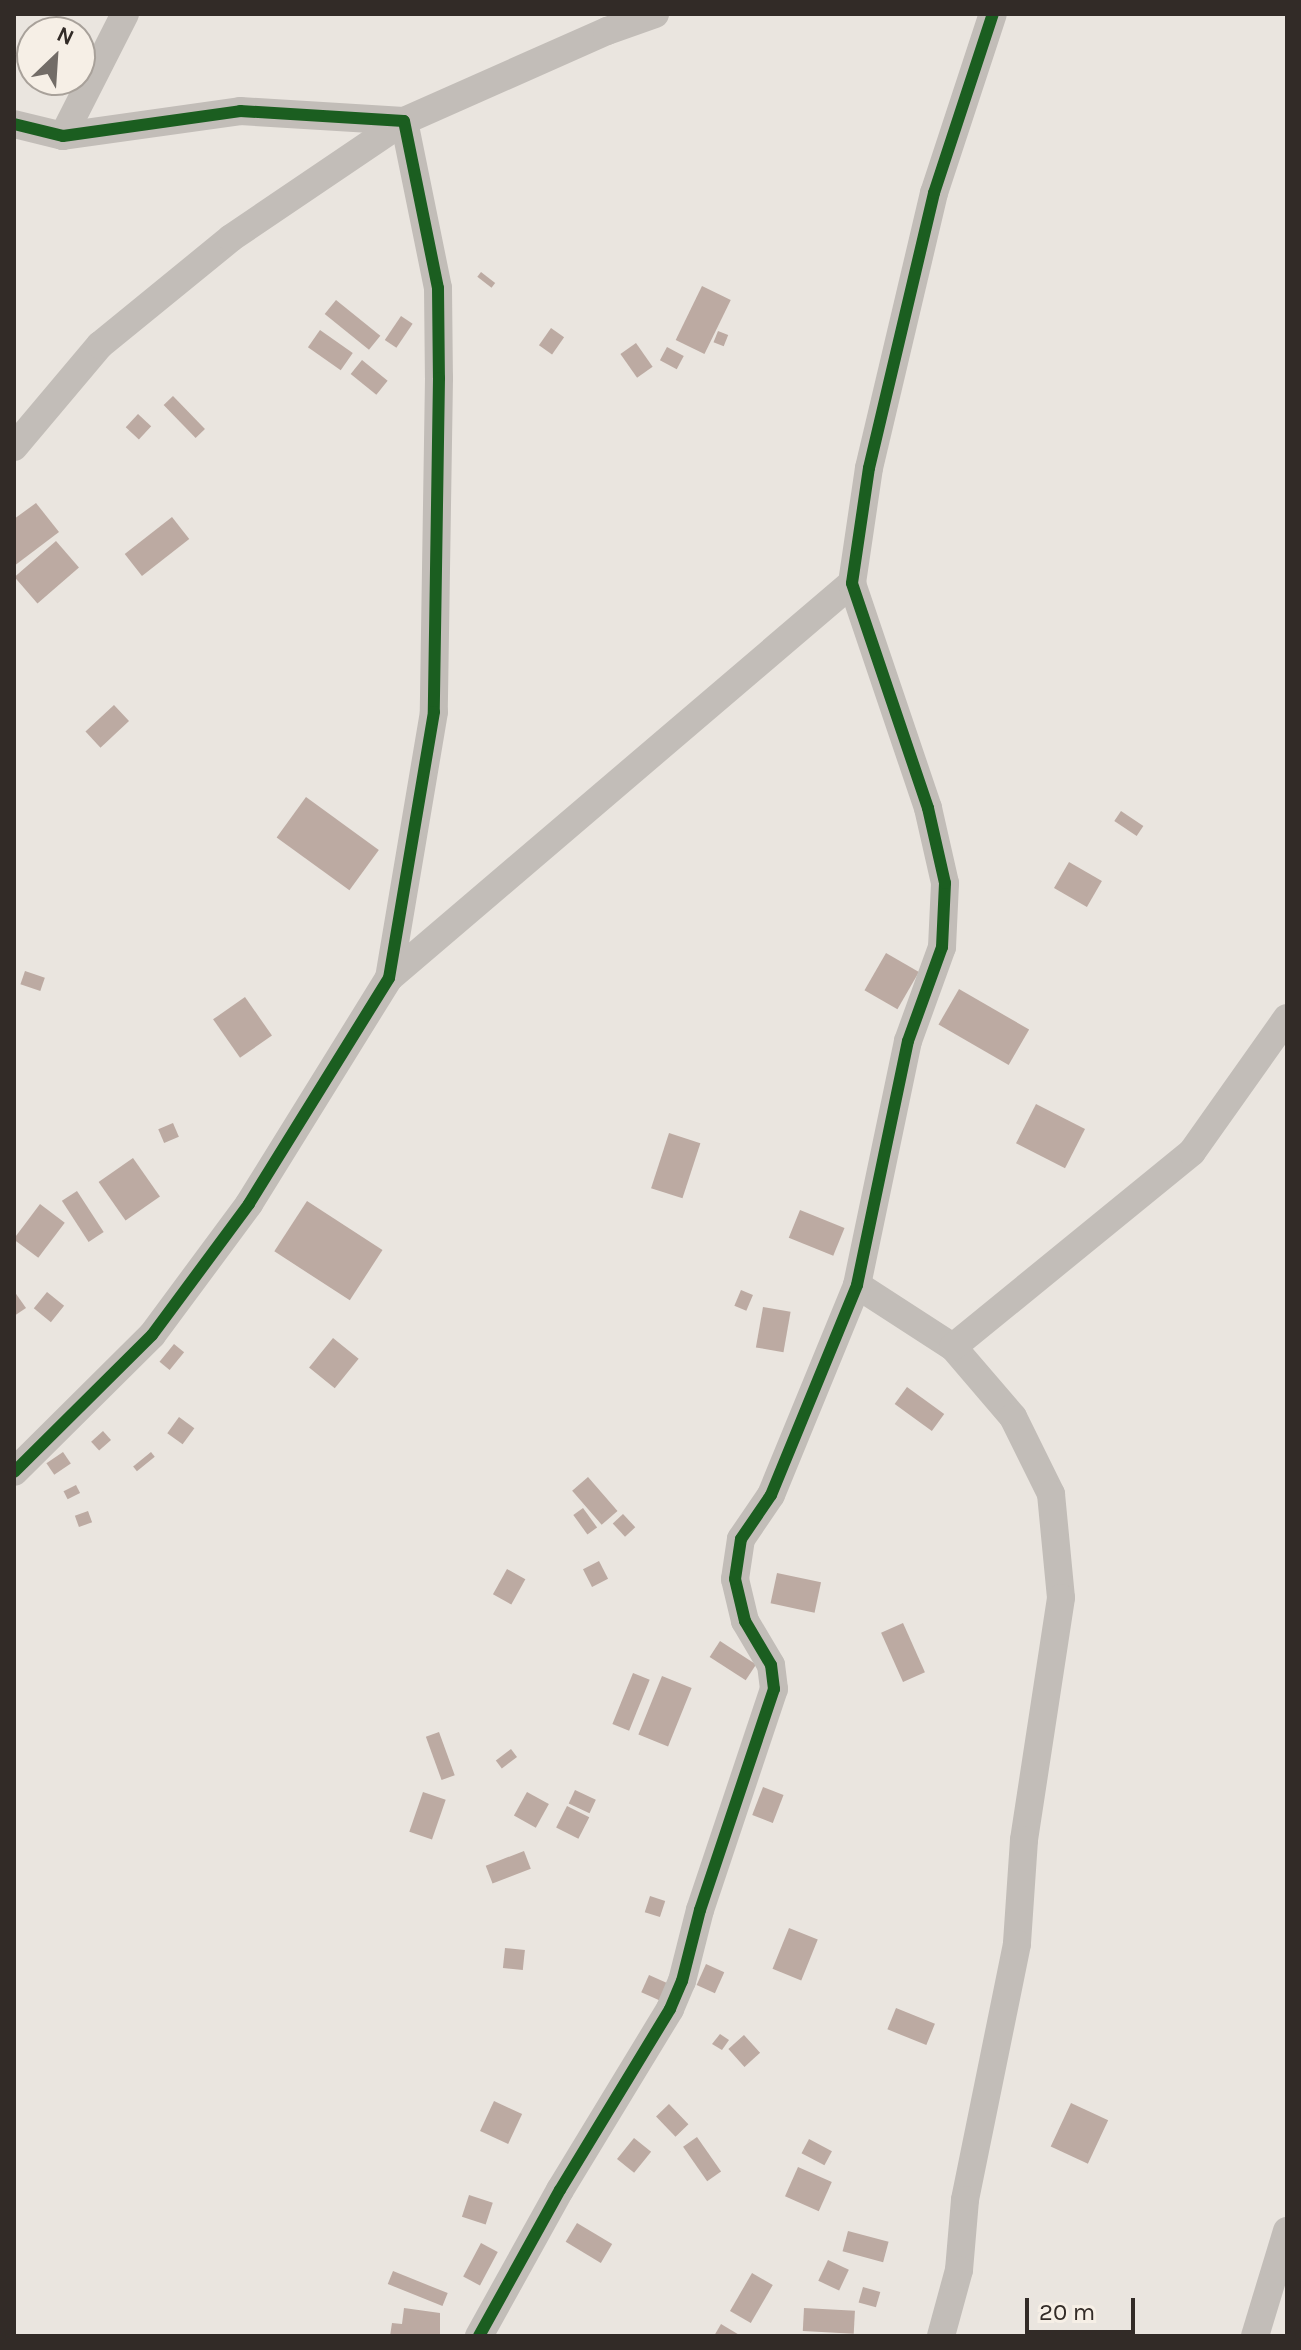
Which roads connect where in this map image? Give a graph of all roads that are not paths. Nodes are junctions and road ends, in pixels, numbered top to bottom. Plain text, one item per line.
1 (125, 14) edge
2 (655, 14) edge
3 (993, 14) edge
4 (404, 121) junction
5 (14, 124) edge
6 (63, 136) junction
7 (14, 447) edge
8 (852, 583) junction
9 (389, 978) junction
10 (1287, 1018) edge
11 (857, 1285) junction
12 (953, 1347) junction
13 (14, 1472) edge
14 (1287, 2231) edge
15 (479, 2336) edge
16 (941, 2336) edge
17 (1255, 2336) edge

1 - 6 street
2 - 4 street
3 - 8 street
4 - 6 street
4 - 7 street
4 - 9 street
5 - 6 street
8 - 9 street
8 - 11 street
9 - 13 street
10 - 12 street
11 - 12 street
11 - 15 street
12 - 16 street
14 - 17 street

